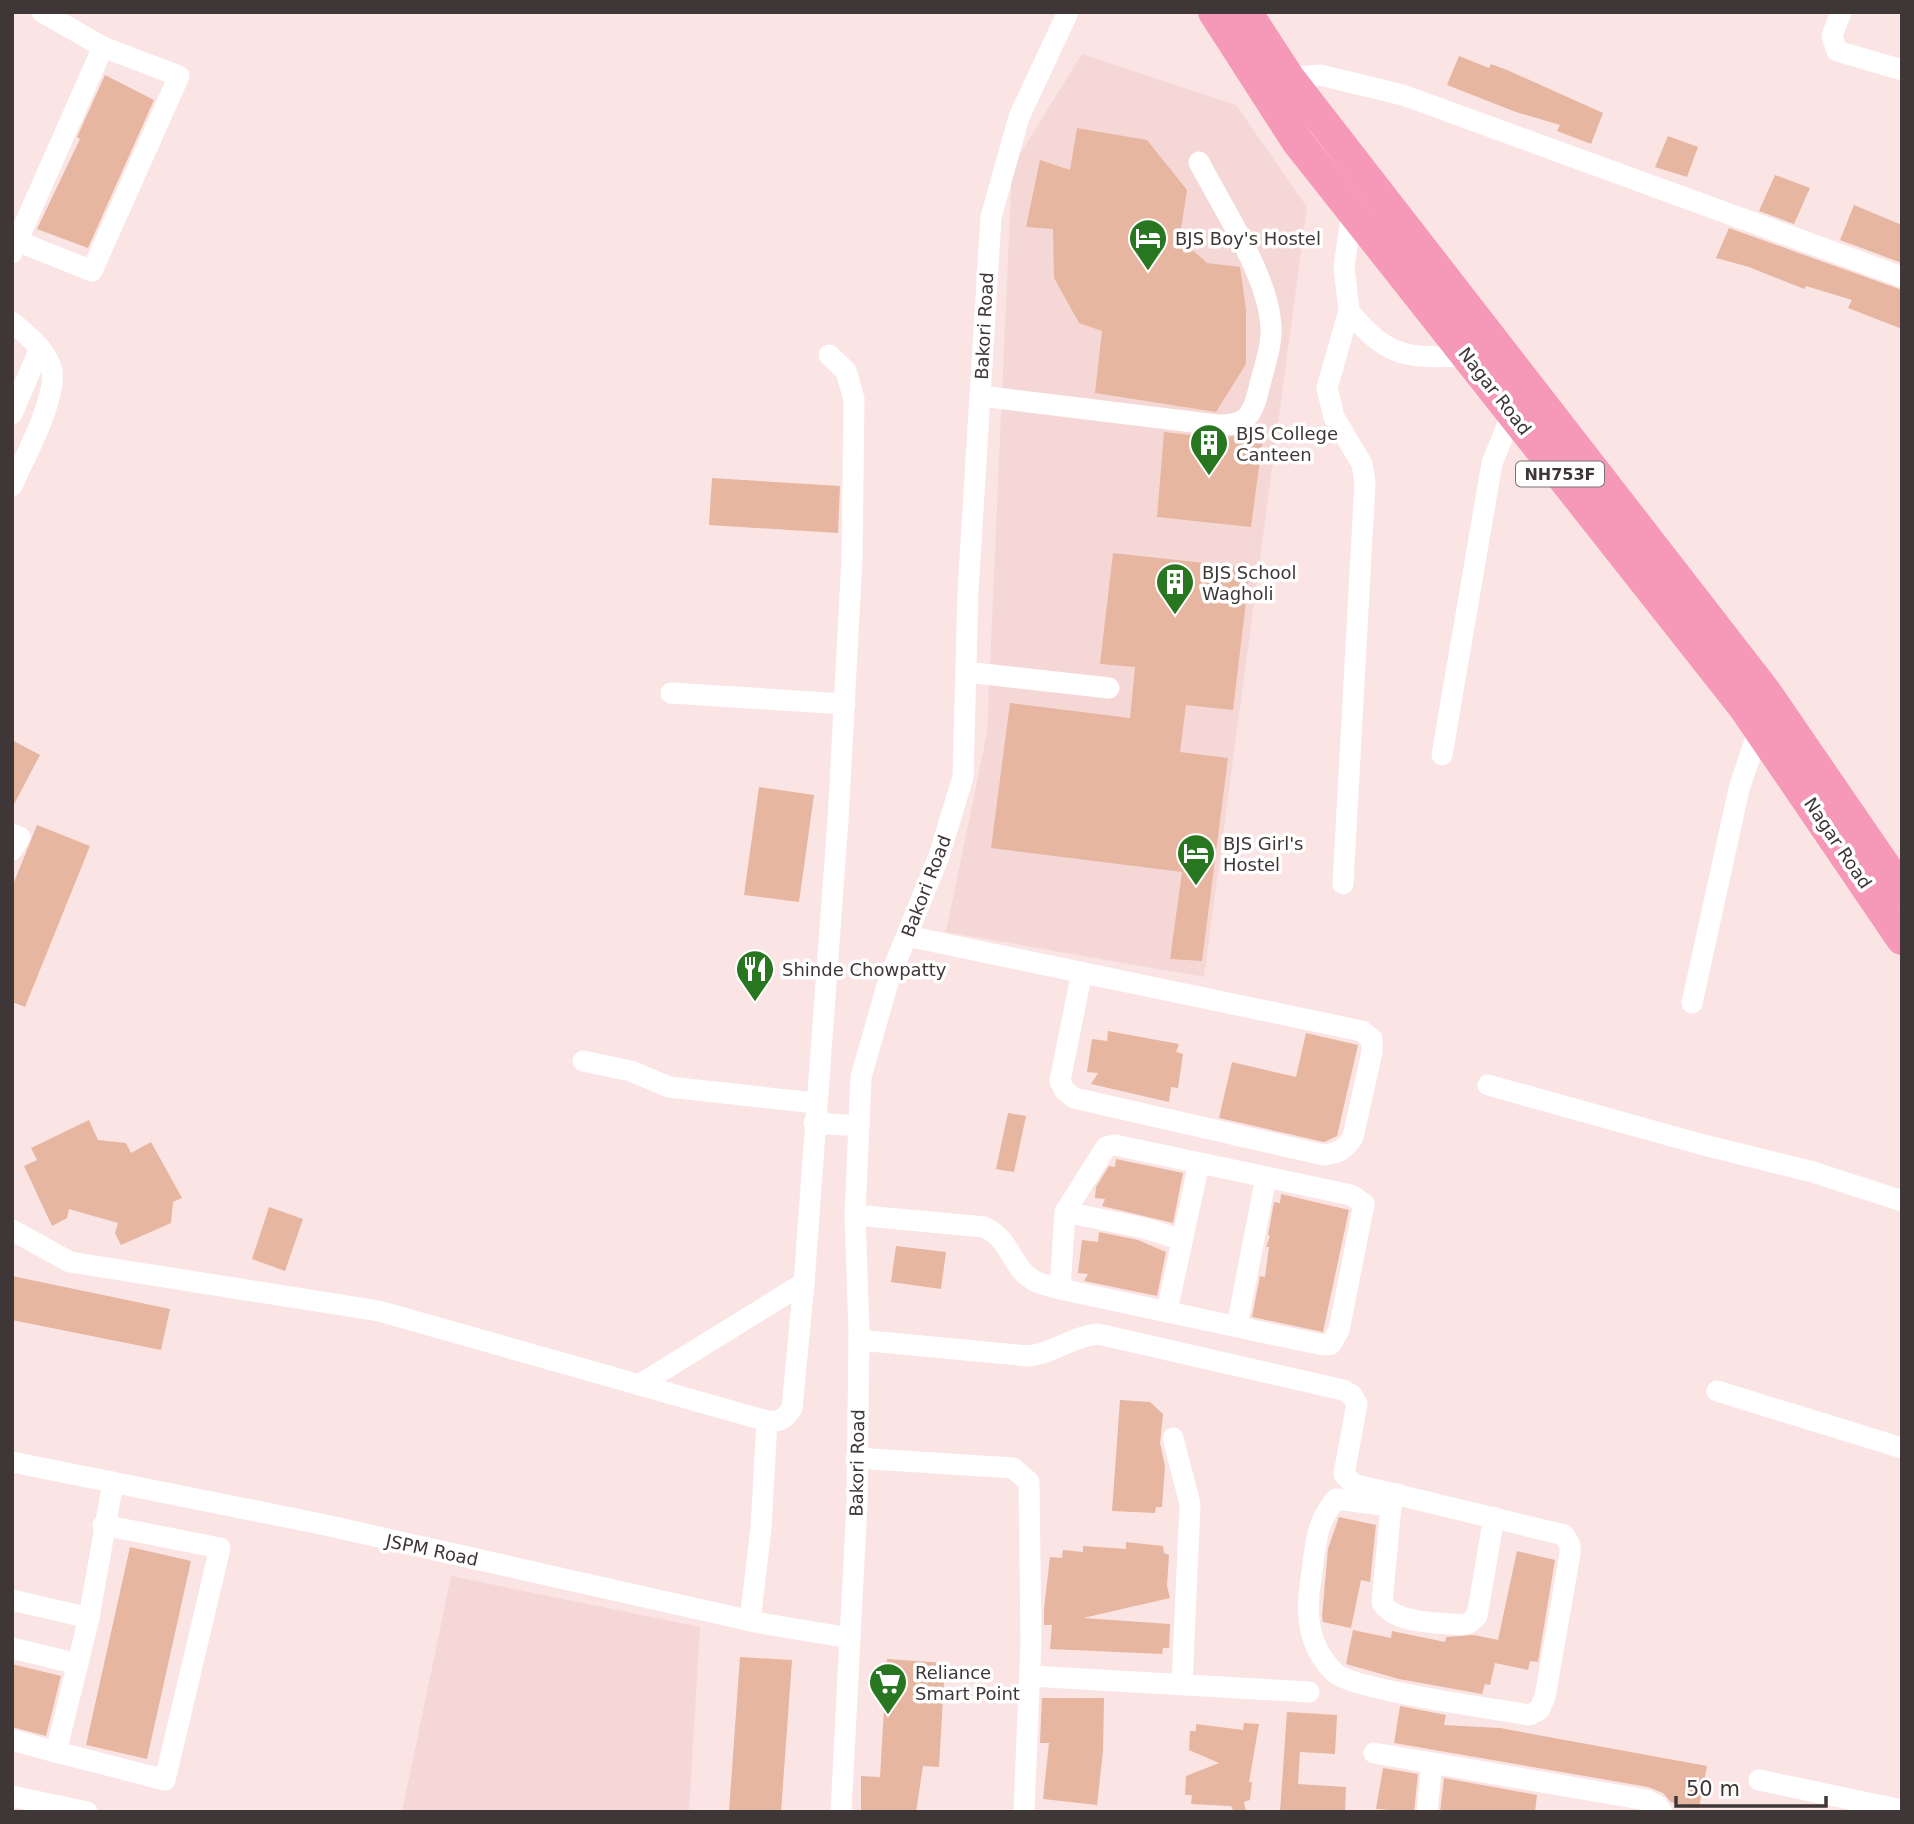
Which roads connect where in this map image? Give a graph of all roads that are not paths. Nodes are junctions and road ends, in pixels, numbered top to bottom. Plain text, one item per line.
1 (42, 12) edge
2 (1068, 12) edge
3 (1214, 12) edge
4 (1246, 12) edge
5 (1842, 12) edge
6 (103, 47) junction
7 (1902, 71) edge
8 (1289, 78) junction
9 (1199, 162) dead end
10 (1352, 211) junction
11 (15, 247) edge
12 (1902, 277) edge
13 (1349, 311) junction
14 (16, 327) edge
15 (40, 348) junction
16 (829, 355) dead end
17 (1467, 356) junction
18 (981, 396) junction
19 (12, 414) edge
20 (1512, 414) junction
21 (12, 486) edge
22 (966, 672) junction
23 (1109, 688) dead end
24 (671, 693) dead end
25 (845, 704) junction
26 (1759, 729) junction
27 (1441, 755) dead end
28 (12, 834) edge
29 (12, 850) edge
30 (1343, 884) dead end
31 (1902, 891) edge
32 (907, 936) junction
33 (1902, 939) edge
34 (1082, 972) junction
35 (1692, 1003) dead end
36 (583, 1061) dead end
37 (1488, 1085) dead end
38 (814, 1113) junction
39 (859, 1126) junction
40 (1199, 1163) junction
41 (1266, 1177) junction
42 (1902, 1201) edge
43 (1065, 1212) junction
44 (855, 1215) junction
45 (12, 1230) edge
46 (1182, 1240) junction
47 (804, 1283) junction
48 (1060, 1289) junction
49 (1167, 1311) junction
50 (1237, 1326) junction
51 (859, 1340) junction
52 (639, 1385) junction
53 (1717, 1391) dead end
54 (767, 1421) junction
55 (1173, 1438) dead end
56 (1902, 1448) edge
57 (856, 1458) junction
58 (12, 1462) edge
59 (113, 1482) junction
60 (1394, 1500) junction
61 (1494, 1517) junction
62 (103, 1525) junction
63 (12, 1600) edge
64 (89, 1618) junction
65 (750, 1621) junction
66 (850, 1638) junction
67 (12, 1648) edge
68 (78, 1664) junction
69 (1030, 1676) junction
70 (1182, 1684) junction
71 (1309, 1692) dead end
72 (12, 1740) edge
73 (57, 1752) junction
74 (1374, 1754) dead end
75 (1432, 1763) junction
76 (1759, 1780) dead end
77 (12, 1796) edge
78 (1902, 1810) edge
79 (87, 1812) edge
80 (841, 1812) edge
81 (1024, 1812) edge
82 (1427, 1812) edge
83 (1662, 1812) edge

1 - 6 street
2 - 18 street, Bakori Road
3 - 10 highway, Nagar Road / NH753F
4 - 8 highway, Nagar Road / NH753F
5 - 7 street
6 - 11 street
6 - 11 street
8 - 12 street
8 - 31 highway, Nagar Road / NH753F
9 - 18 street
10 - 13 street
10 - 17 highway, Nagar Road / NH753F
13 - 17 street
13 - 30 street
14 - 15 street
15 - 19 street
15 - 21 street
16 - 25 street
17 - 20 highway, Nagar Road / NH753F
18 - 22 street, Bakori Road
20 - 26 highway, Nagar Road / NH753F
20 - 27 street
22 - 23 street
22 - 32 street, Bakori Road
24 - 25 street
25 - 38 street
26 - 33 highway, Nagar Road / NH753F
26 - 35 street
28 - 29 street
32 - 34 street
32 - 39 street, Bakori Road
34 - 34 street
36 - 38 street
37 - 42 street
38 - 39 street
38 - 47 street
39 - 44 street, Bakori Road
40 - 41 street
40 - 43 street
40 - 46 street
41 - 50 street
41 - 50 street
43 - 46 street
43 - 48 street
44 - 48 street
44 - 51 street, Bakori Road
45 - 52 street
46 - 49 street
47 - 52 street
47 - 54 street
48 - 49 street
49 - 50 street
51 - 57 street, Bakori Road
51 - 60 street
52 - 54 street
53 - 56 street
54 - 65 street
55 - 70 street
57 - 66 street, Bakori Road
57 - 69 street
58 - 59 street, JSPM Road
59 - 62 street
59 - 65 street, JSPM Road
60 - 61 street
60 - 61 street
60 - 61 street
62 - 64 street
62 - 73 street
63 - 64 street
64 - 68 street
65 - 66 street, JSPM Road
66 - 80 street, Bakori Road
67 - 68 street
68 - 73 street
69 - 70 street
69 - 81 street
70 - 71 street
72 - 73 street
74 - 75 street
75 - 82 street
75 - 83 street
76 - 78 street
77 - 79 street

